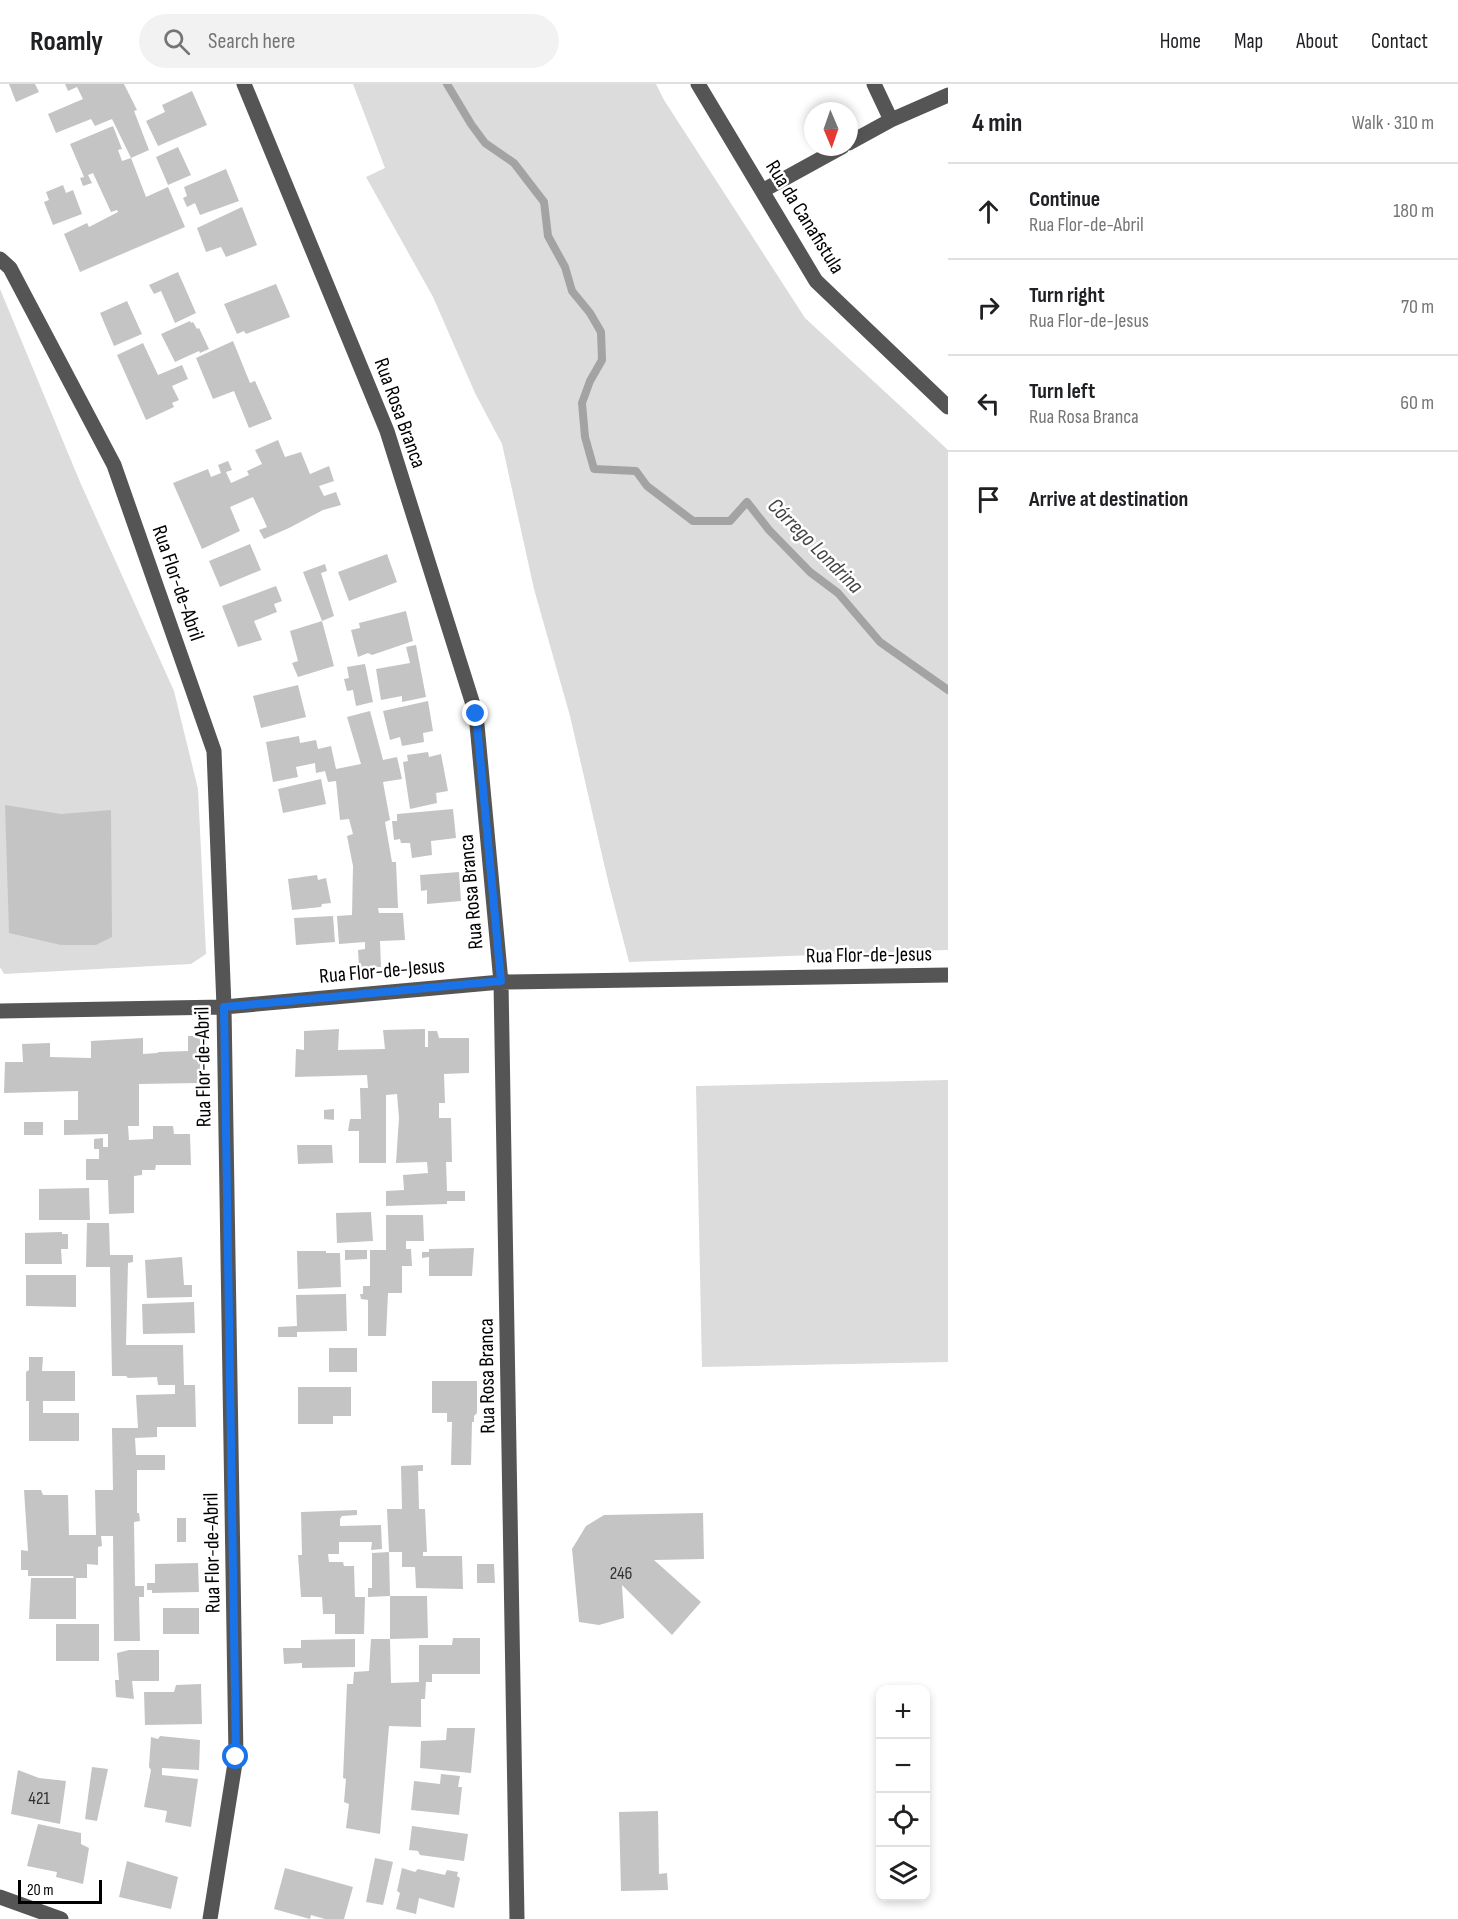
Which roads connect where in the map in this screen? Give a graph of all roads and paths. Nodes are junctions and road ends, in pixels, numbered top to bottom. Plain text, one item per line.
1 (244, 84) edge
2 (698, 84) edge
3 (874, 84) edge
4 (948, 95) edge
5 (891, 120) junction
6 (858, 138) edge
7 (826, 156) edge
8 (762, 191) junction
9 (0, 259) edge
10 (948, 407) edge
11 (948, 975) edge
12 (501, 981) junction
13 (224, 1007) junction
14 (0, 1011) edge
15 (0, 1897) edge
16 (60, 1919) edge
17 (210, 1919) edge
18 (517, 1919) edge

1 - 12 street, Rua Rosa Branca
2 - 8 street, Rua da Canafistula
3 - 5 street
4 - 5 street
5 - 6 street
7 - 8 street
8 - 10 street, Rua da Canafistula
9 - 13 street, Rua Flor-de-Abril
11 - 12 street, Rua Flor-de-Jesus
12 - 13 street, Rua Flor-de-Jesus
12 - 18 street, Rua Rosa Branca
13 - 14 street, Rua Flor-de-Jesus
13 - 17 street, Rua Flor-de-Abril
15 - 16 street

